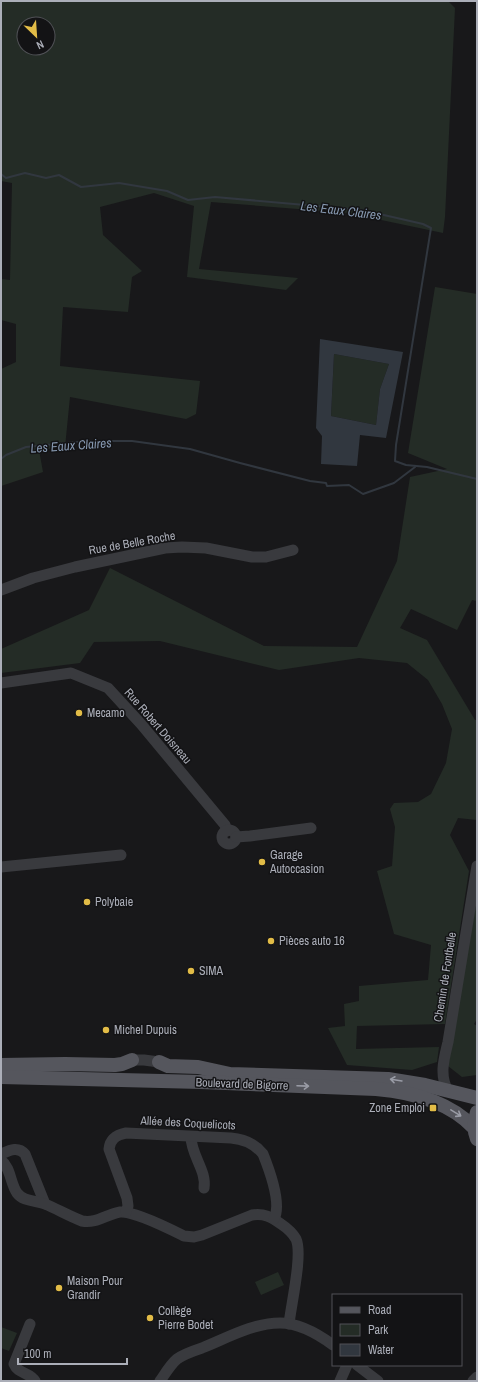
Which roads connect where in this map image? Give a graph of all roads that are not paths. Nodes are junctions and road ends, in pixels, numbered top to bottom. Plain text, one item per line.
1 (293, 550) dead end
2 (1, 590) edge
3 (1, 683) edge
4 (311, 828) dead end
5 (120, 855) dead end
6 (477, 866) edge
7 (1, 867) edge
8 (132, 1060) joint
9 (159, 1062) joint
10 (1, 1066) edge
11 (442, 1066) junction
12 (230, 1074) junction
13 (1, 1077) edge
14 (425, 1085) junction
15 (448, 1091) junction
16 (477, 1098) edge
17 (477, 1112) edge
18 (475, 1133) edge
19 (191, 1137) junction
20 (1, 1154) edge
21 (1, 1160) edge
22 (204, 1188) dead end
23 (45, 1204) junction
24 (126, 1212) junction
25 (274, 1219) junction
26 (30, 1324) dead end
27 (288, 1324) junction
28 (332, 1344) edge
29 (347, 1366) edge
30 (358, 1366) edge
31 (477, 1377) edge
32 (35, 1381) edge
33 (160, 1381) edge
34 (340, 1381) edge
35 (378, 1381) edge
36 (473, 1381) edge

1 - 2 street, Rue de Belle Roche
3 - 4 street, Rue Robert Doisneau
5 - 7 street
6 - 11 street, Chemin de Fontbelle
8 - 9 street
8 - 10 main road
9 - 12 main road
10 - 12 main road, Boulevard de Bigorre
11 - 14 street
11 - 15 street, Chemin de Fontbelle
14 -> 12 main road
13 -> 18 main road, Boulevard de Bigorre
14 - 15 main road
15 - 16 main road
17 - 18 main road
19 - 22 street
19 - 24 street, Allée des Coquelicots
19 - 25 street, Allée des Coquelicots
20 - 23 street
21 - 23 street
23 - 24 street
24 - 25 street
25 - 27 street
26 - 32 street
27 - 28 street
27 - 33 street
29 - 34 street
30 - 35 street
31 - 36 street

